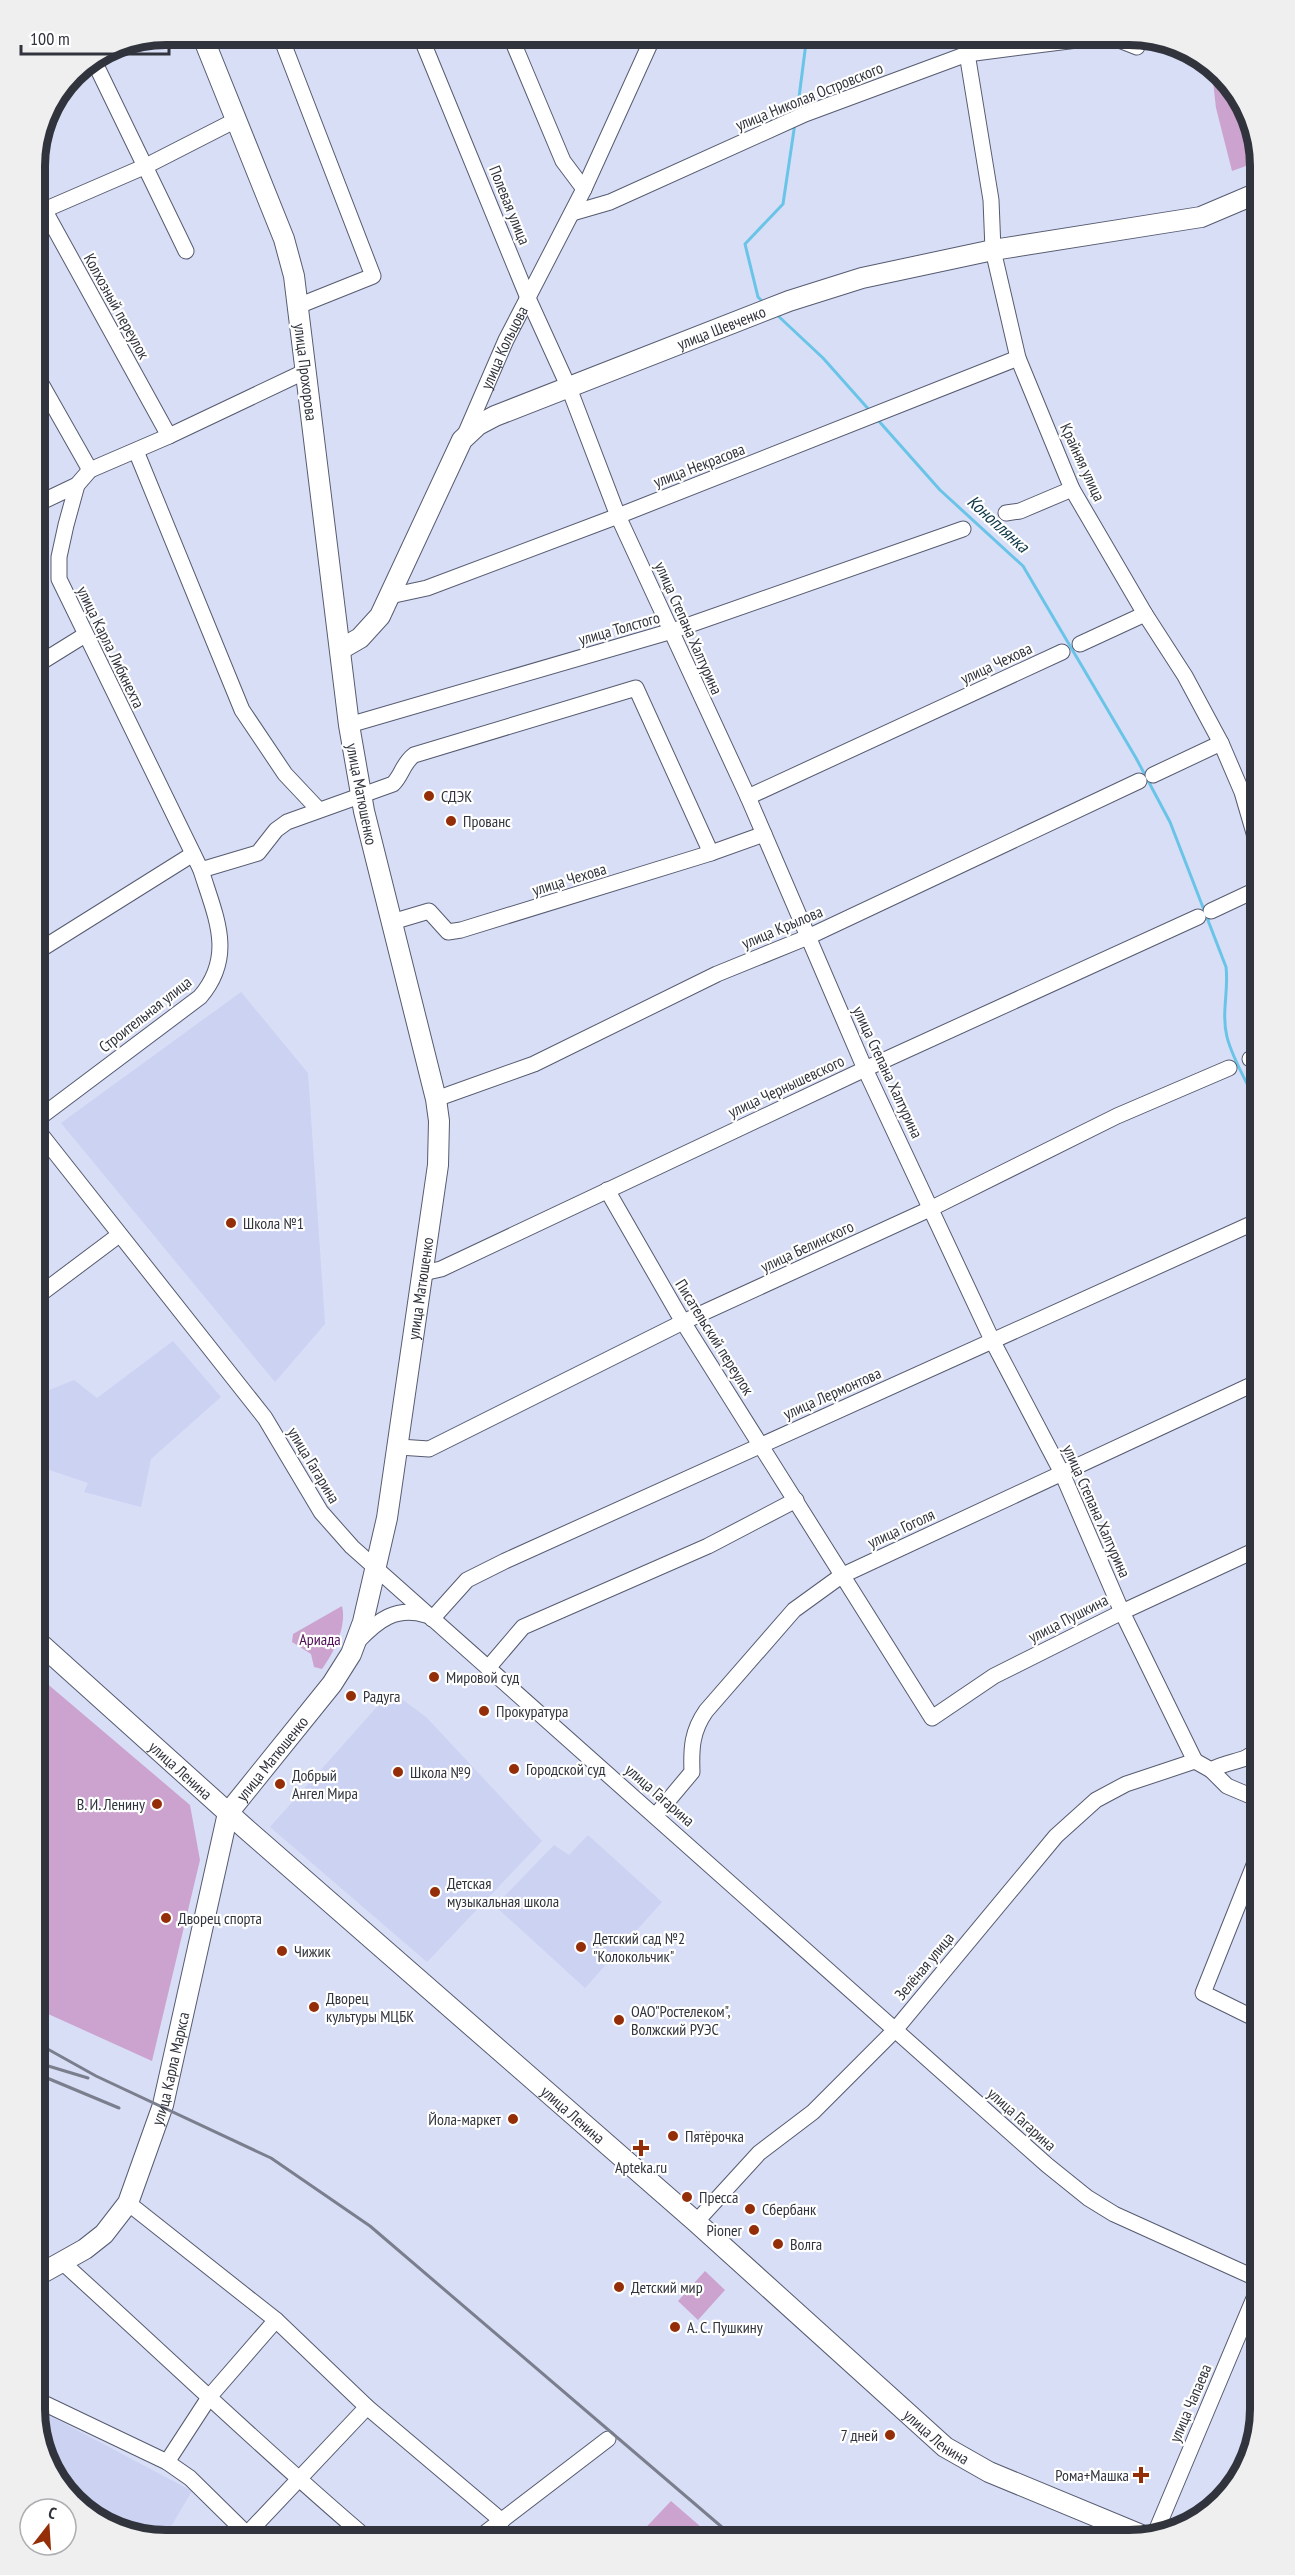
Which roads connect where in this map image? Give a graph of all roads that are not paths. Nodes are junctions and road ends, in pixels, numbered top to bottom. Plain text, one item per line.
1 (206, 45) edge
2 (284, 45) edge
3 (424, 45) edge
4 (514, 45) edge
5 (649, 45) edge
6 (966, 45) edge
7 (1038, 45) edge
8 (1132, 45) edge
9 (1137, 47) dead end
10 (967, 54) junction
11 (97, 67) edge
12 (236, 120) junction
13 (146, 166) junction
14 (584, 189) junction
15 (1250, 196) edge
16 (45, 209) edge
17 (572, 213) junction
18 (45, 222) edge
19 (993, 250) junction
20 (186, 251) dead end
21 (528, 298) junction
22 (298, 306) junction
23 (1018, 358) junction
24 (306, 371) junction
25 (569, 388) junction
26 (45, 391) edge
27 (169, 436) junction
28 (462, 440) junction
29 (136, 451) junction
30 (90, 470) junction
31 (78, 485) junction
32 (1072, 489) junction
33 (45, 501) edge
34 (1006, 513) dead end
35 (618, 516) junction
36 (963, 529) dead end
37 (390, 596) junction
38 (1145, 614) junction
39 (672, 631) junction
40 (85, 635) junction
41 (1080, 644) dead end
42 (341, 649) junction
43 (1062, 652) dead end
44 (45, 660) edge
45 (349, 725) junction
46 (1221, 743) junction
47 (360, 795) junction
48 (748, 797) junction
49 (318, 809) junction
50 (1250, 819) edge
51 (764, 834) junction
52 (711, 853) junction
53 (193, 854) junction
54 (201, 870) junction
55 (1250, 893) edge
56 (392, 922) junction
57 (808, 937) junction
58 (45, 946) edge
59 (1229, 1068) dead end
60 (865, 1069) junction
61 (436, 1099) junction
62 (45, 1113) edge
63 (45, 1140) edge
64 (607, 1190) junction
65 (932, 1208) junction
66 (1250, 1225) edge
67 (119, 1235) junction
68 (423, 1273) junction
69 (45, 1290) edge
70 (683, 1322) junction
71 (993, 1341) junction
72 (1250, 1386) edge
73 (762, 1444) junction
74 (399, 1447) junction
75 (1062, 1473) junction
76 (796, 1500) junction
77 (1250, 1553) edge
78 (376, 1568) junction
79 (842, 1576) junction
80 (1122, 1612) junction
81 (429, 1617) junction
82 (356, 1643) junction
83 (45, 1648) edge
84 (488, 1668) junction
85 (932, 1718) joint
86 (1250, 1757) edge
87 (1195, 1761) junction
88 (1211, 1770) junction
89 (1250, 1796) edge
90 (228, 1813) junction
91 (656, 1815) junction
92 (1250, 1879) edge
93 (1250, 2016) edge
94 (895, 2030) junction
95 (128, 2203) junction
96 (696, 2222) junction
97 (62, 2262) junction
98 (45, 2271) edge
99 (1250, 2277) edge
100 (1250, 2306) edge
101 (276, 2320) junction
102 (210, 2396) junction
103 (45, 2404) edge
104 (367, 2407) junction
105 (608, 2439) dead end
106 (166, 2462) junction
107 (298, 2480) junction
108 (502, 2521) junction
109 (1158, 2527) edge
110 (243, 2530) edge
111 (256, 2530) edge
112 (357, 2530) edge
113 (490, 2530) edge
114 (1129, 2530) edge

1 - 12 main road, улица Прохорова
2 - 22 street
3 - 21 street, Полевая улица
4 - 14 street
5 - 14 street, улица Кольцова
6 - 10 street, Крайняя улица
7 - 10 street, улица Николая Островского
8 - 9 street, улица Николая Островского
10 - 17 street, улица Николая Островского
10 - 19 street, Крайняя улица
11 - 13 street
12 - 13 street
12 - 22 main road, улица Прохорова
13 - 16 street
13 - 20 street
14 - 17 street, улица Кольцова
15 - 19 main road, улица Шевченко
17 - 21 street, улица Кольцова
18 - 27 street, Колхозный переулок
19 - 23 street, Крайняя улица
19 - 25 main road, улица Шевченко
21 - 25 street, Полевая улица
21 - 28 street, улица Кольцова
22 - 24 main road, улица Прохорова
23 - 32 street, Крайняя улица
23 - 35 street, улица Некрасова
24 - 27 street
24 - 42 main road, улица Прохорова
25 - 28 main road, улица Шевченко
25 - 35 street, улица Степана Халтурина
26 - 30 street
27 - 29 street
28 - 37 main road, улица Кольцова
29 - 30 street
29 - 49 street
30 - 31 street, улица Карла Либкнехта
31 - 33 street
31 - 40 street, улица Карла Либкнехта
32 - 34 street
32 - 38 street, Крайняя улица
35 - 37 street, улица Некрасова
35 - 39 street, улица Степана Халтурина
36 - 39 street, улица Толстого
37 - 42 main road, улица Кольцова
38 - 41 street
38 - 46 street, Крайняя улица
39 - 45 street, улица Толстого
39 - 48 street, улица Степана Халтурина
40 - 44 street
40 - 53 street, улица Карла Либкнехта
42 - 45 main road, улица Прохорова
43 - 48 street, улица Чехова
45 - 47 main road, улица Матюшенко
46 - 50 street, Крайняя улица
46 - 57 street, улица Крылова
47 - 49 street
47 - 52 street
47 - 56 main road, улица Матюшенко
48 - 51 street, улица Степана Халтурина
49 - 54 street
51 - 52 street, улица Чехова
51 - 57 street, улица Степана Халтурина
52 - 56 street, улица Чехова
53 - 54 street, улица Карла Либкнехта
53 - 58 street
54 - 62 street, Строительная улица
55 - 60 street, улица Чернышевского
56 - 61 main road, улица Матюшенко
57 - 60 street, улица Степана Халтурина
57 - 61 street, улица Крылова
59 - 65 street, улица Белинского
60 - 64 street, улица Чернышевского
60 - 65 street, улица Степана Халтурина
61 - 68 main road, улица Матюшенко
63 - 67 street, улица Гагарина
64 - 68 street, улица Чернышевского
64 - 70 street, Писательский переулок
65 - 70 street, улица Белинского
65 - 71 street, улица Степана Халтурина
66 - 71 street, улица Лермонтова
67 - 69 street
67 - 78 street, улица Гагарина
68 - 74 main road, улица Матюшенко
70 - 73 street, Писательский переулок
70 - 74 street, улица Белинского
71 - 73 street, улица Лермонтова
71 - 75 street, улица Степана Халтурина
72 - 75 street, улица Гоголя
73 - 76 street, Писательский переулок
73 - 81 street, улица Лермонтова
74 - 78 main road, улица Матюшенко
75 - 79 street, улица Гоголя
75 - 80 street, улица Степана Халтурина
76 - 79 street, Писательский переулок
76 - 84 street
77 - 80 street, улица Пушкина
78 - 81 street, улица Гагарина
78 - 82 main road, улица Матюшенко
79 - 85 street, Писательский переулок
79 - 91 street, улица Гоголя
80 - 85 street, улица Пушкина
80 - 87 street, улица Степана Халтурина
81 - 82 street
81 - 84 street, улица Гагарина
82 - 90 main road, улица Матюшенко
83 - 90 main road, улица Ленина
84 - 91 street, улица Гагарина
86 - 88 street
87 - 88 street
87 - 94 street, Зелёная улица
88 - 89 street
90 - 95 main road, улица Карла Маркса
90 - 96 main road, улица Ленина
91 - 94 street, улица Гагарина
92 - 93 street
94 - 96 street, Зелёная улица
94 - 99 street, улица Гагарина
95 - 97 main road, улица Карла Маркса
95 - 101 street
96 - 114 main road, улица Ленина
97 - 98 main road, улица Карла Маркса
97 - 102 street
100 - 109 street, улица Чапаева
101 - 102 street
101 - 104 street
102 - 106 street
102 - 107 street
103 - 106 street
104 - 107 street
104 - 108 street
105 - 108 street
106 - 110 street
107 - 111 street
107 - 112 street
108 - 113 street

